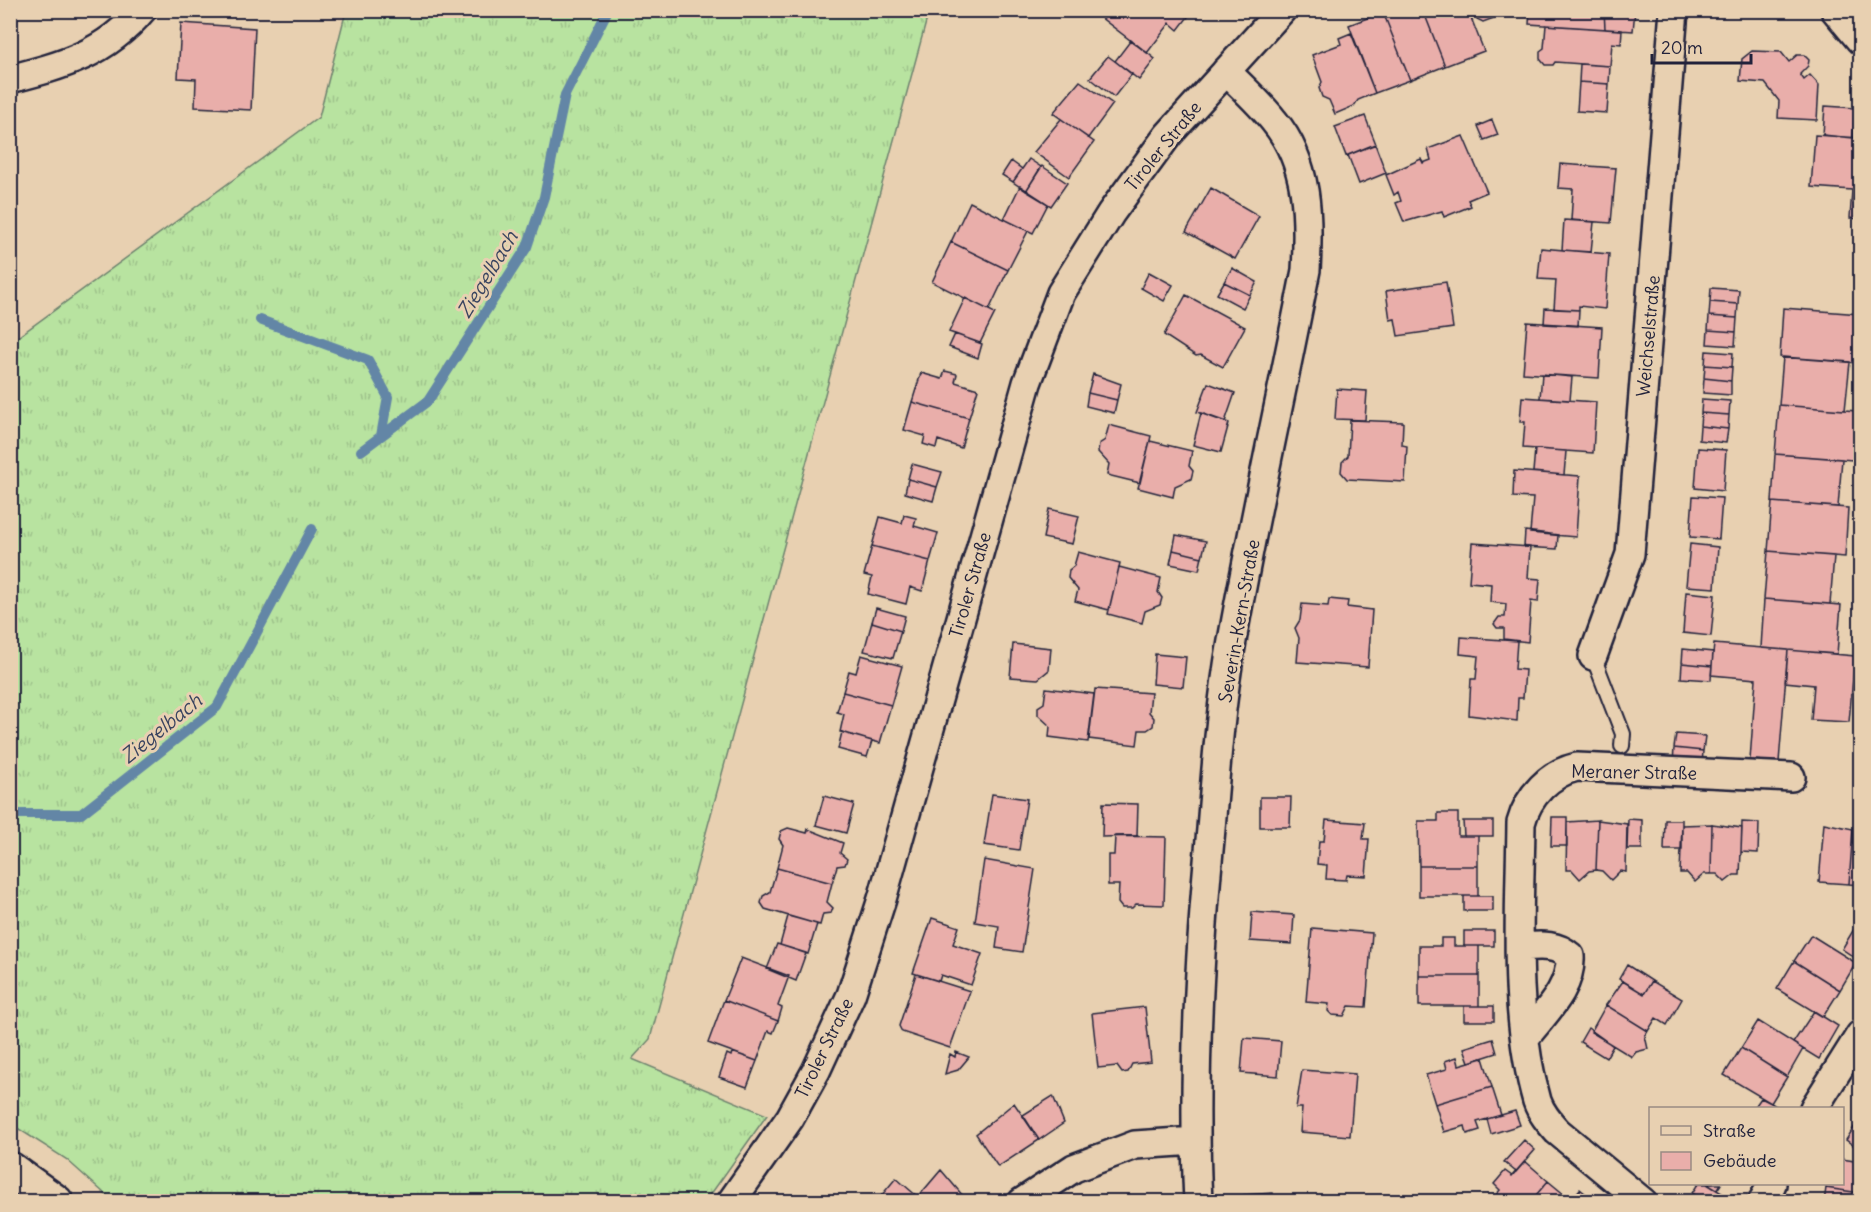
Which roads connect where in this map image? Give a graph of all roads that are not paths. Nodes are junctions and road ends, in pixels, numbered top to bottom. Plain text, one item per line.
1 (142, 10) edge
2 (1282, 10) edge
3 (1674, 10) edge
4 (1835, 10) edge
5 (1860, 40) edge
6 (1226, 71) junction
7 (10, 79) edge
8 (1593, 656) joint
9 (1622, 746) dead end
10 (1791, 777) dead end
11 (1520, 947) junction
12 (1860, 1035) edge
13 (1525, 1038) junction
14 (1815, 1107) edge
15 (1195, 1141) junction
16 (18, 1174) edge
17 (1771, 1185) edge
18 (1630, 1198) edge
19 (56, 1202) edge
20 (731, 1202) edge
21 (1022, 1202) edge
22 (1198, 1202) edge
23 (1762, 1202) edge

1 - 7 street
2 - 6 street, Tiroler Straße
3 - 8 street, Weichselstraße
4 - 5 street
6 - 15 street, Severin-Kern-Straße
6 - 20 street, Tiroler Straße
8 - 9 lane
10 - 11 street, Meraner Straße
11 - 13 street, Meraner Straße
11 - 13 street
12 - 14 street
13 - 18 street, Meraner Straße
15 - 21 street
15 - 22 street, Severin-Kern-Straße
16 - 19 street
17 - 23 street

